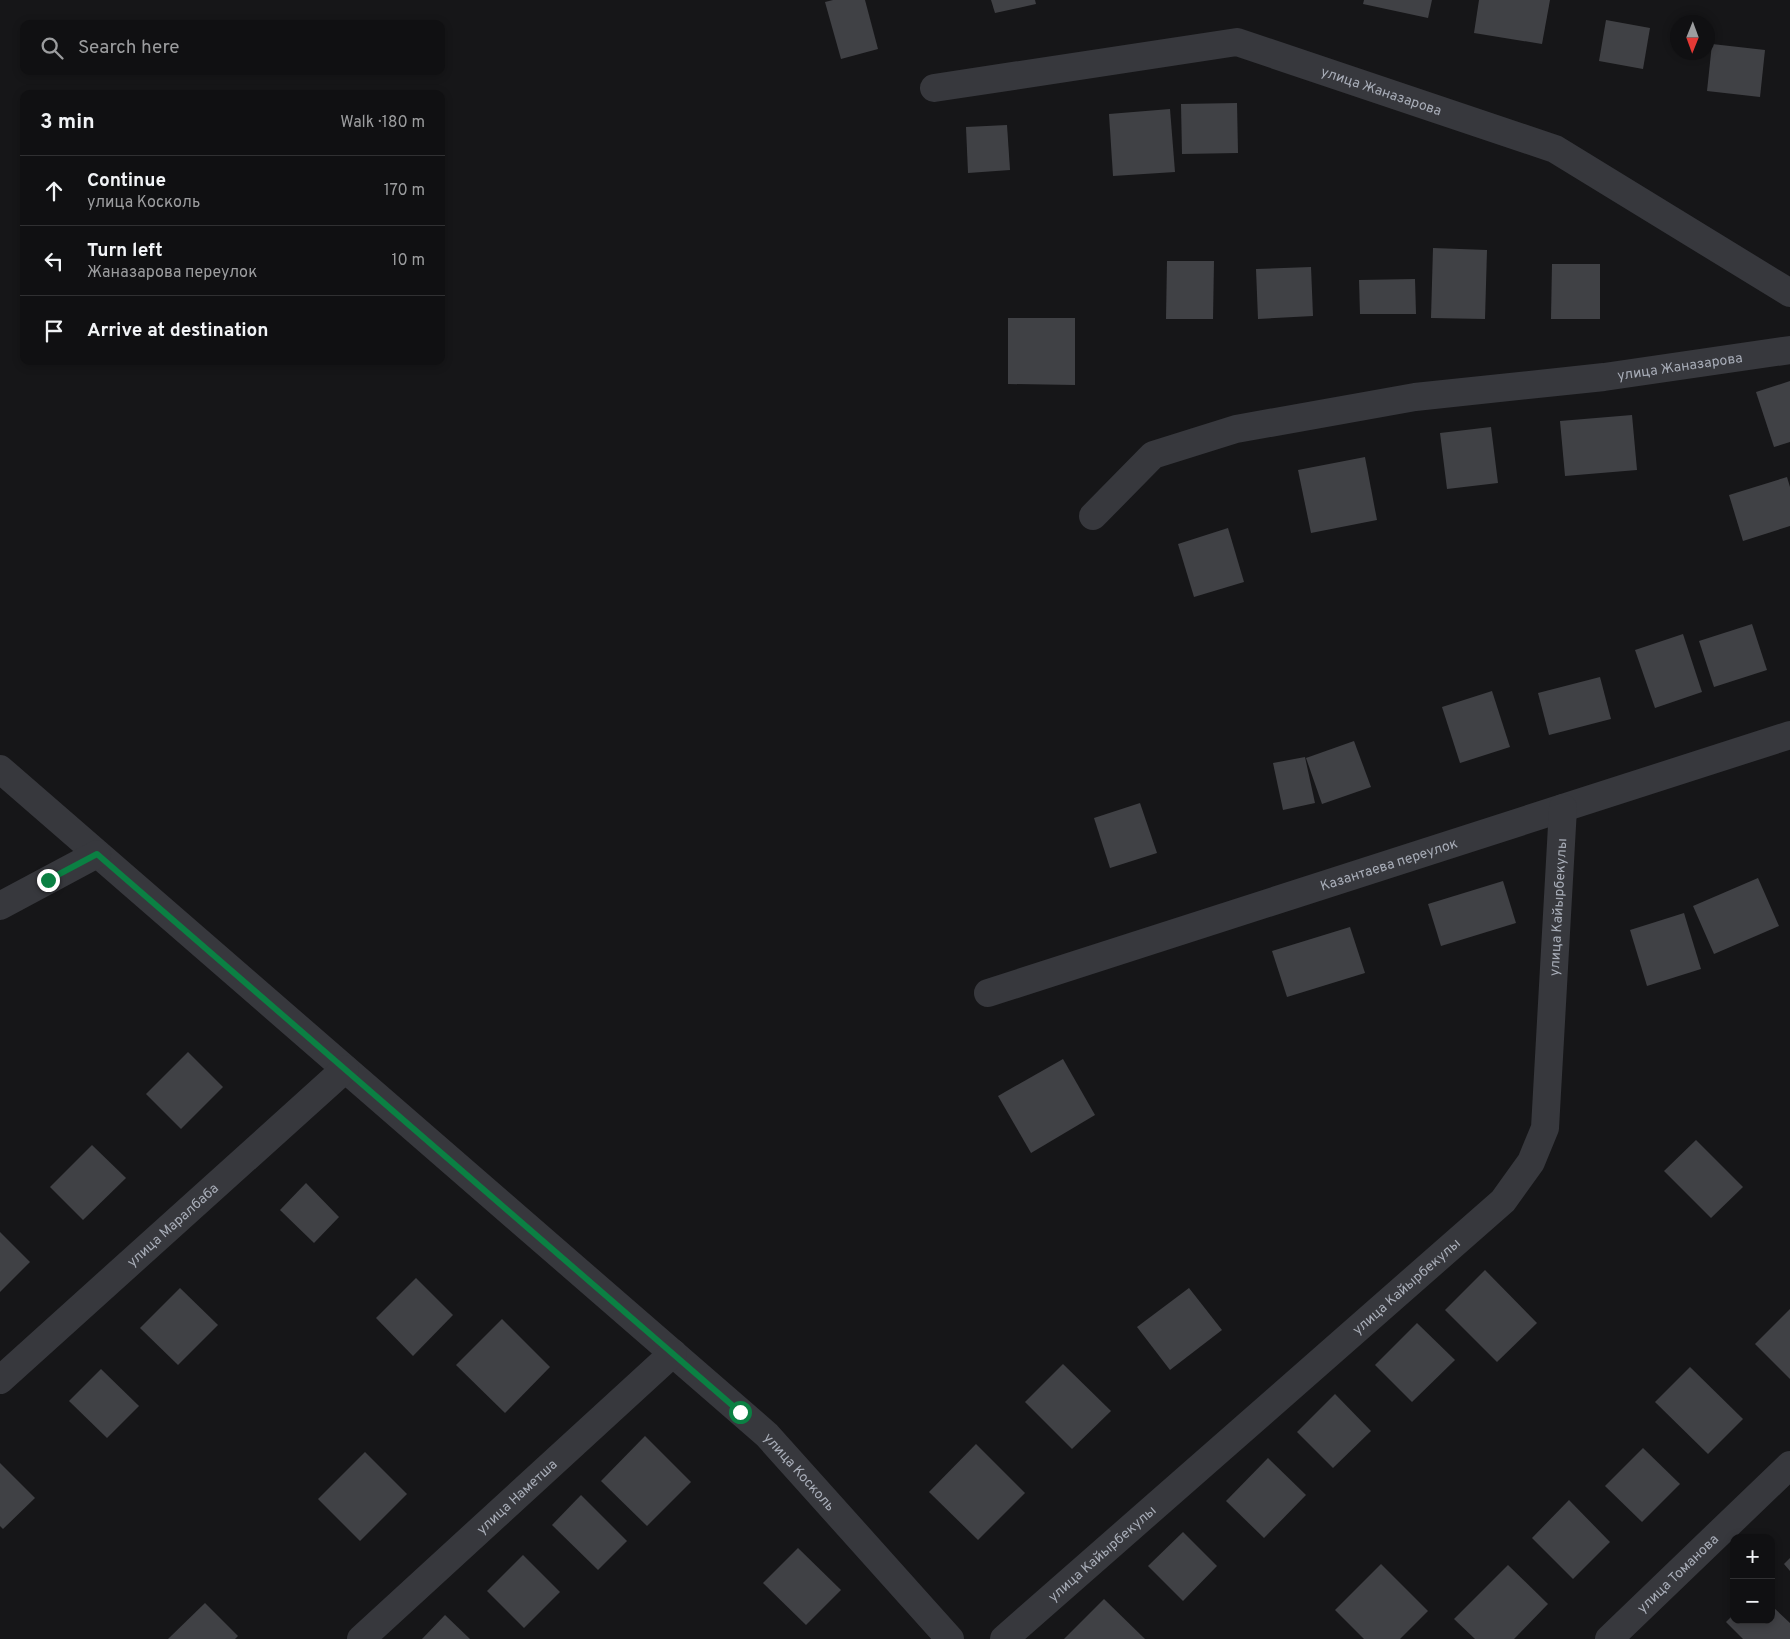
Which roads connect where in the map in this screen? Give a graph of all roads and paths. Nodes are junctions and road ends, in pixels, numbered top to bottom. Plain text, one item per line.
1 (934, 88) dead end
2 (1790, 293) edge
3 (1790, 350) edge
4 (1093, 516) dead end
5 (1790, 736) edge
6 (0, 770) edge
7 (1563, 808) junction
8 (97, 854) junction
9 (0, 906) edge
10 (988, 993) dead end
11 (345, 1069) junction
12 (673, 1353) junction
13 (0, 1380) edge
14 (1790, 1465) edge
15 (361, 1639) edge
16 (950, 1639) edge
17 (1004, 1639) edge
18 (1609, 1639) edge

1 - 2 street, улица Жаназарова
3 - 4 street, улица Жаназарова
5 - 7 street, Казантаева переулок
6 - 8 street, улица Косколь
7 - 10 street, Казантаева переулок
7 - 17 street, улица Кайырбекулы
8 - 9 street
8 - 11 street, улица Косколь
11 - 12 street, улица Косколь
11 - 13 street, улица Маралбаба
12 - 15 street, улица Наметша
12 - 16 street, улица Косколь
14 - 18 street, улица Томанова

